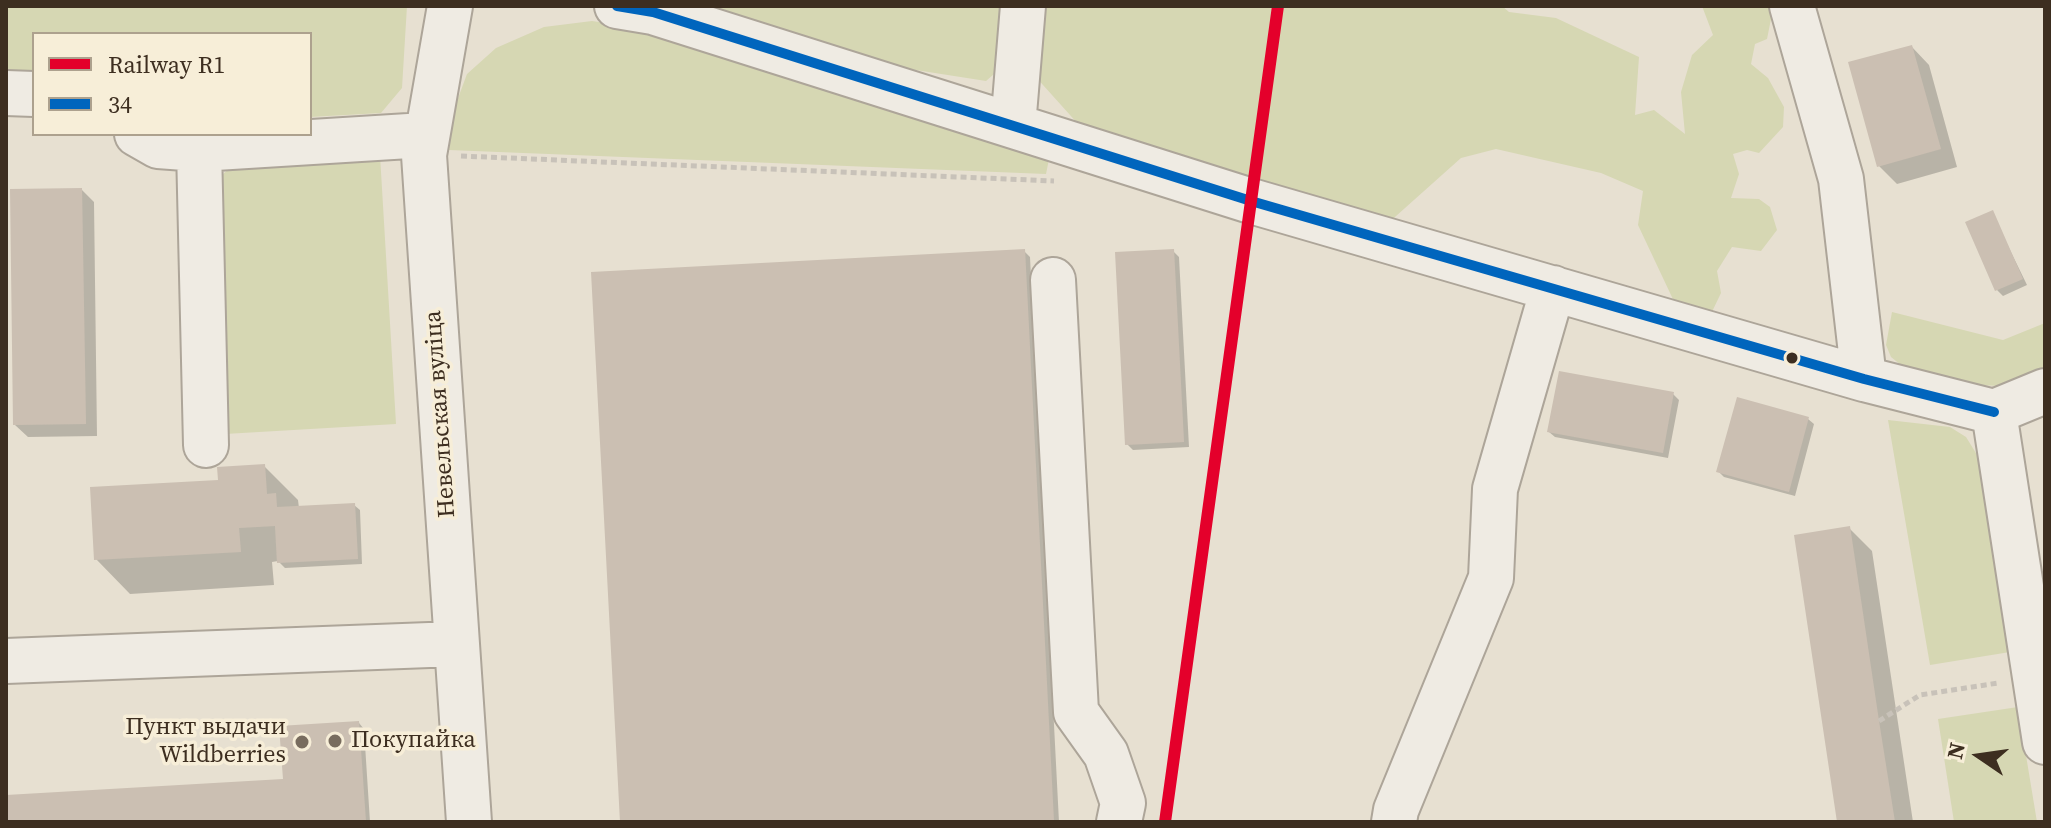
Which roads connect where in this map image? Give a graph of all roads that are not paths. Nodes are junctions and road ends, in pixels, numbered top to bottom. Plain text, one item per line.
1 (617, 6) edge
2 (1023, 6) edge
3 (1792, 6) edge
4 (461, 7) edge
5 (6, 93) edge
6 (32, 94) edge
7 (1013, 126) junction
8 (140, 136) edge
9 (424, 145) junction
10 (199, 149) junction
11 (1053, 280) dead end
12 (1553, 288) junction
13 (1864, 379) junction
14 (2045, 391) edge
15 (1994, 412) junction
16 (206, 445) dead end
17 (456, 644) junction
18 (6, 661) edge
19 (2045, 742) edge
20 (469, 822) edge
21 (1119, 822) edge
22 (1394, 822) edge

1 - 7 street
2 - 7 street
3 - 13 street
4 - 9 street, Невельская вуліца
5 - 6 street
7 - 12 street
8 - 10 street
9 - 10 street
9 - 17 street, Невельская вуліца
10 - 16 street
11 - 21 street
12 - 13 street
12 - 22 street
13 - 15 street
14 - 15 street
15 - 19 street
17 - 18 street
17 - 20 street, Невельская вуліца

